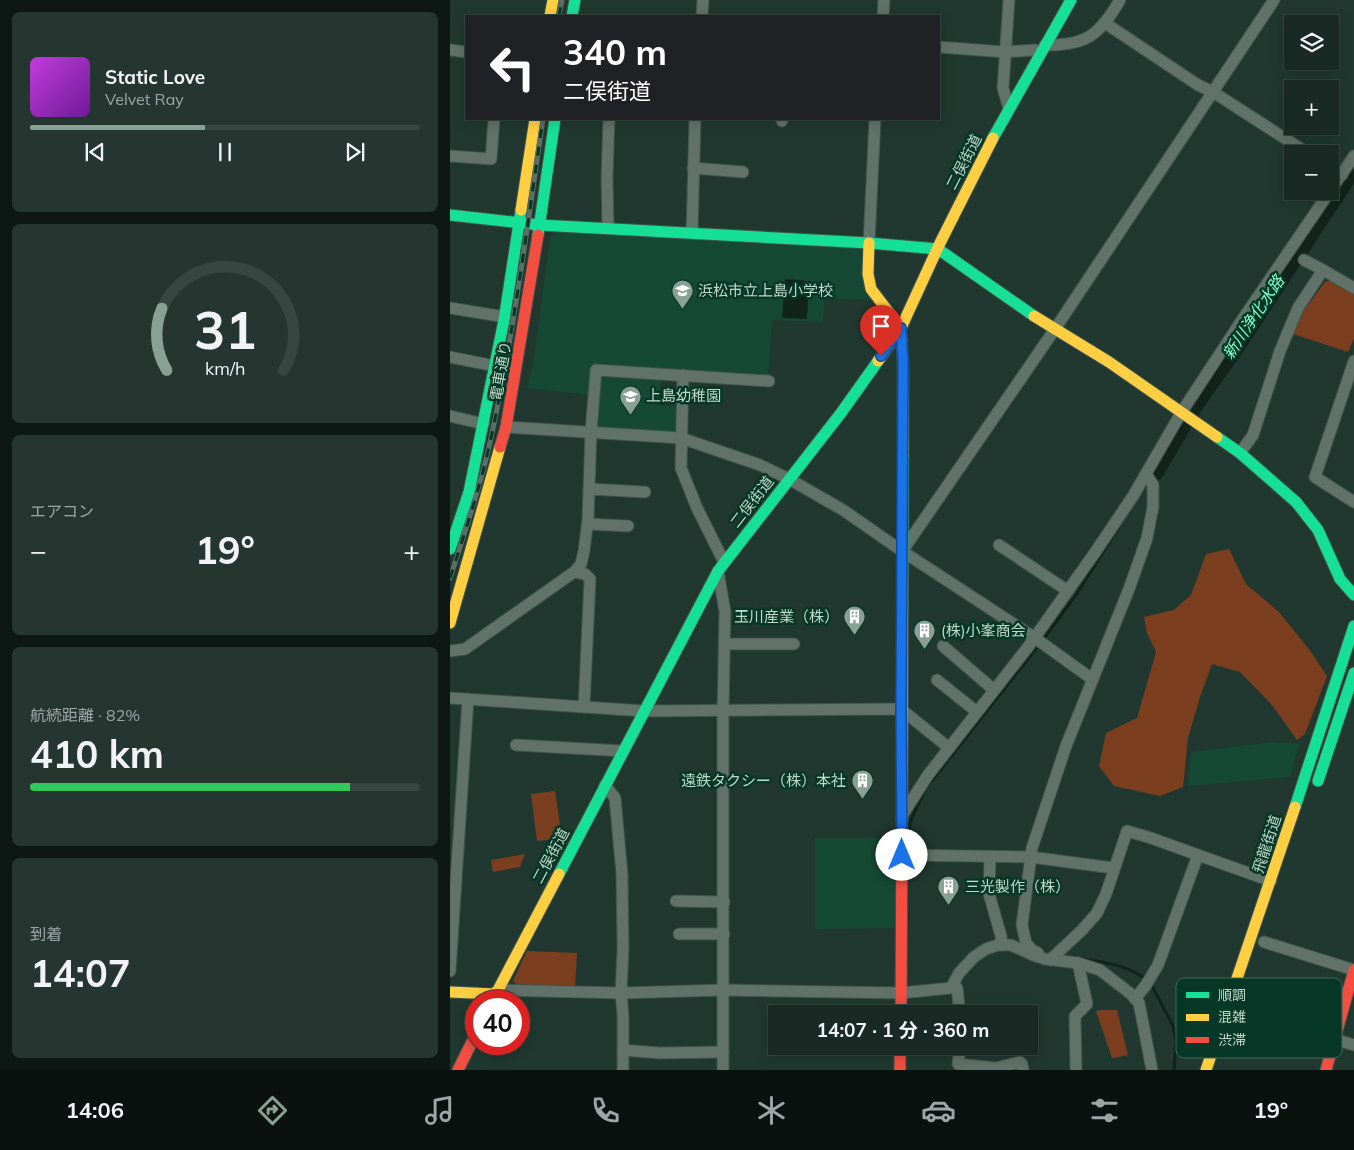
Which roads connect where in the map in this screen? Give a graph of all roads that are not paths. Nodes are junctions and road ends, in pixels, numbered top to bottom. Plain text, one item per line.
1 (553, 0) edge
2 (575, 0) edge
3 (703, 0) edge
4 (884, 0) edge
5 (1009, 0) edge
6 (1071, 0) edge
7 (1120, 0) edge
8 (1274, 0) edge
9 (550, 15) edge
10 (572, 15) edge
11 (702, 15) edge
12 (883, 15) edge
13 (1105, 23) junction
14 (940, 47) edge
15 (1043, 48) junction
16 (450, 50) edge
17 (465, 52) edge
18 (1005, 52) junction
19 (1213, 92) junction
20 (1009, 109) junction
21 (494, 120) edge
22 (535, 120) edge
23 (555, 120) edge
24 (609, 120) edge
25 (695, 120) edge
26 (875, 120) edge
27 (1295, 145) edge
28 (450, 156) edge
29 (1354, 156) edge
30 (693, 168) junction
31 (743, 172) dead end
32 (1339, 173) edge
33 (1342, 175) junction
34 (450, 215) edge
35 (520, 222) junction
36 (540, 225) junction
37 (608, 228) junction
38 (692, 233) junction
39 (869, 243) junction
40 (938, 249) junction
41 (1304, 260) dead end
42 (1323, 270) junction
43 (1354, 288) edge
44 (450, 308) edge
45 (505, 317) junction
46 (901, 328) junction
47 (1055, 329) junction
48 (450, 357) edge
49 (1354, 361) edge
50 (495, 366) junction
51 (683, 375) junction
52 (769, 381) dead end
53 (1187, 416) junction
54 (450, 418) edge
55 (484, 424) junction
56 (506, 427) junction
57 (592, 432) junction
58 (681, 438) junction
59 (1240, 453) junction
60 (789, 479) junction
61 (1149, 479) junction
62 (589, 489) junction
63 (644, 492) dead end
64 (1354, 502) edge
65 (588, 524) junction
66 (628, 526) dead end
67 (451, 544) edge
68 (999, 544) dead end
69 (902, 551) junction
70 (721, 566) junction
71 (574, 572) junction
72 (1068, 591) junction
73 (1354, 595) edge
74 (450, 623) edge
75 (1354, 626) edge
76 (1038, 641) junction
77 (725, 644) junction
78 (794, 644) dead end
79 (943, 646) dead end
80 (450, 651) edge
81 (1354, 673) edge
82 (1092, 679) junction
83 (937, 680) dead end
84 (994, 690) junction
85 (450, 698) edge
86 (468, 699) junction
87 (584, 707) junction
88 (901, 709) junction
89 (644, 712) junction
90 (723, 712) junction
91 (977, 712) junction
92 (516, 745) dead end
93 (949, 748) junction
94 (624, 751) junction
95 (605, 785) junction
96 (1316, 787) dead end
97 (902, 815) junction
98 (906, 855) junction
99 (1198, 855) junction
100 (1031, 856) junction
101 (990, 857) junction
102 (1113, 868) junction
103 (1271, 881) junction
104 (676, 901) dead end
105 (724, 902) junction
106 (679, 934) dead end
107 (724, 934) junction
108 (1264, 943) dead end
109 (1002, 945) junction
110 (1048, 959) junction
111 (1078, 963) junction
112 (1354, 970) edge
113 (450, 971) edge
114 (1238, 978) edge
115 (954, 984) junction
116 (496, 990) edge
117 (723, 990) junction
118 (450, 992) edge
119 (465, 993) edge
120 (621, 993) junction
121 (906, 993) junction
122 (530, 994) edge
123 (1135, 999) junction
124 (903, 1005) edge
125 (959, 1005) edge
126 (1342, 1011) edge
127 (1342, 1041) edge
128 (1354, 1045) edge
129 (623, 1050) junction
130 (723, 1052) junction
131 (466, 1055) edge
132 (900, 1055) edge
133 (959, 1055) edge
134 (1210, 1058) edge
135 (450, 1065) edge
136 (988, 1069) edge
137 (451, 1070) edge
138 (458, 1070) edge
139 (623, 1070) edge
140 (723, 1070) edge
141 (900, 1070) edge
142 (1023, 1070) edge
143 (1076, 1070) edge
144 (1152, 1070) edge
145 (1206, 1070) edge

1 - 9 main road
2 - 10 main road
3 - 11 street
4 - 12 street
5 - 18 street
6 - 15 main road, 二俣街道
7 - 13 street
8 - 19 street
13 - 15 street
13 - 19 street
14 - 18 street
15 - 18 street
15 - 20 main road, 二俣街道
16 - 17 street
18 - 20 street
19 - 27 street
19 - 47 street
20 - 40 main road, 二俣街道
21 - 28 street
22 - 35 main road, 電車通り
23 - 36 main road, 電車通り
24 - 37 street
25 - 30 street
26 - 39 street
29 - 33 street
30 - 31 street
30 - 38 street
32 - 33 street
33 - 53 street
34 - 35 main road
35 - 36 main road
35 - 45 main road, 電車通り
36 - 37 main road
36 - 56 main road, 電車通り
37 - 38 main road
38 - 39 main road
39 - 40 main road
39 - 46 main road
40 - 46 main road, 二俣街道
40 - 47 main road
41 - 42 street
42 - 43 street
42 - 59 street
44 - 45 street
45 - 50 main road, 電車通り
46 - 60 main road, 二俣街道
46 - 69 main road
47 - 53 main road
47 - 69 street
48 - 50 street
49 - 64 street
50 - 55 main road, 電車通り
51 - 52 street
51 - 57 street
51 - 58 street
53 - 59 main road
53 - 61 street
54 - 55 street
55 - 67 main road, 電車通り
56 - 57 street
56 - 74 main road, 電車通り
57 - 58 street
57 - 62 street
58 - 60 street
58 - 70 street
59 - 73 main road
60 - 69 street
60 - 70 main road, 二俣街道
61 - 72 street
61 - 82 street
62 - 63 street
62 - 65 street
65 - 66 street
65 - 71 street
68 - 72 street
69 - 76 street
69 - 88 main road
70 - 77 street
70 - 89 main road, 二俣街道
71 - 80 street
71 - 87 street
72 - 76 street
75 - 103 main road, 飛龍街道
76 - 82 street
76 - 84 street
77 - 78 street
77 - 90 street
79 - 84 street
81 - 96 main road
82 - 100 street
83 - 91 street
84 - 91 street
85 - 86 street
86 - 87 street
86 - 113 street
87 - 89 street
88 - 90 street
88 - 93 street
88 - 97 main road
89 - 90 street
89 - 94 main road, 二俣街道
90 - 105 street
91 - 93 street
92 - 94 street
93 - 97 street
94 - 95 main road, 二俣街道
95 - 116 main road, 二俣街道
95 - 120 street
97 - 98 main road
98 - 101 street
98 - 121 main road
99 - 102 street
99 - 103 street
99 - 123 street
100 - 101 street
100 - 102 street
100 - 110 street
101 - 109 street
102 - 110 street
103 - 114 main road, 飛龍街道
104 - 105 street
105 - 107 street
106 - 107 street
107 - 117 street
108 - 112 street
109 - 110 street
109 - 115 street
110 - 111 street
111 - 123 street
111 - 143 street
112 - 126 main road
115 - 121 street
115 - 125 street
117 - 120 street
117 - 121 street
117 - 130 street
118 - 119 main road
120 - 122 street
120 - 129 street
121 - 124 main road
123 - 144 street
127 - 128 street
129 - 130 street
129 - 139 street
130 - 140 street
131 - 138 main road
132 - 141 main road
133 - 136 street
134 - 145 main road, 飛龍街道
135 - 137 street
136 - 142 street

